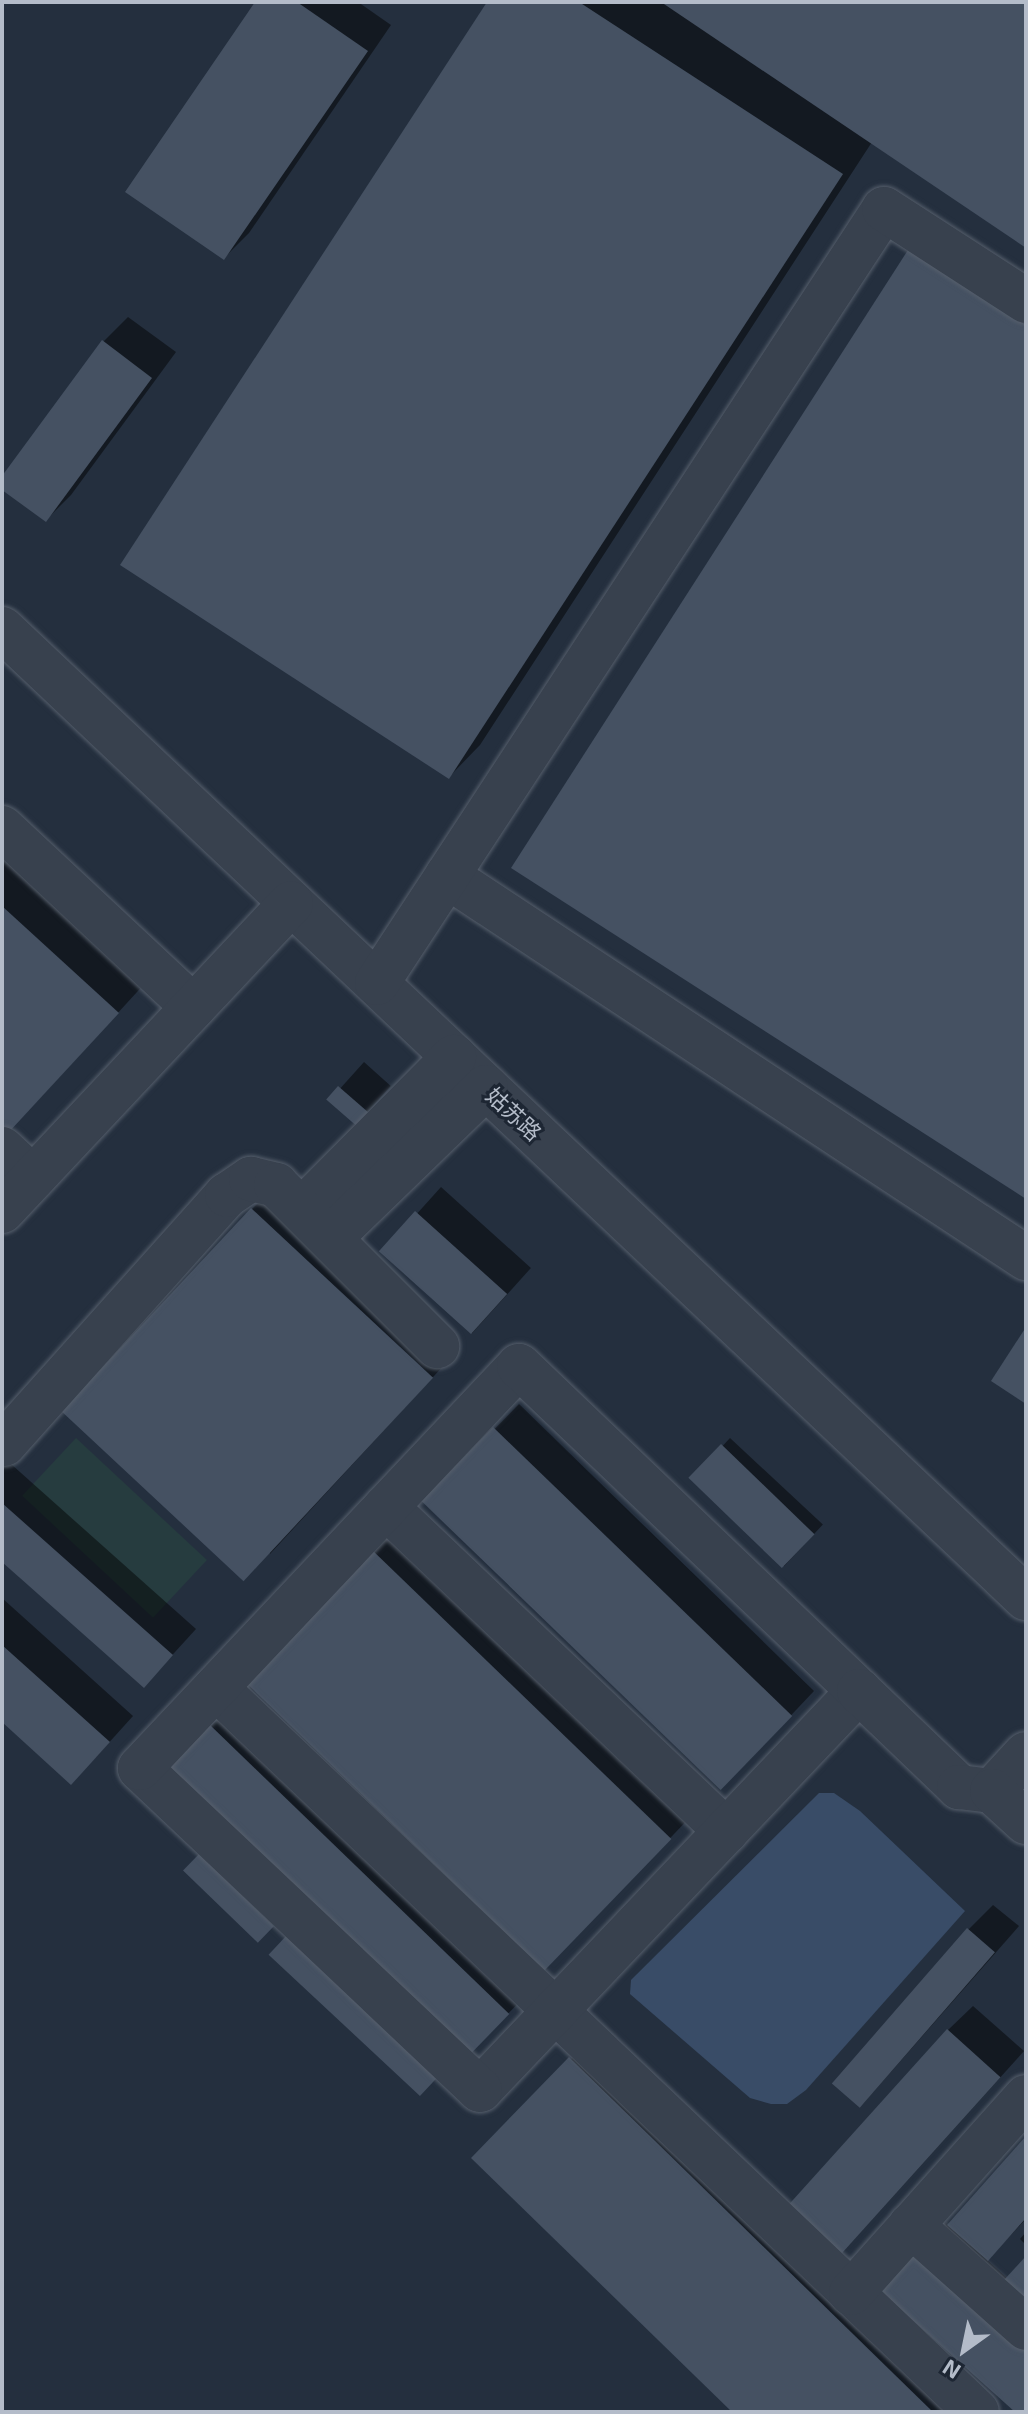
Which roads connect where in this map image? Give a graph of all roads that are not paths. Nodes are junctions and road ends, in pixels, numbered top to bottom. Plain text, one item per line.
1 (1026, 301) edge
2 (2, 629) edge
3 (2, 828) edge
4 (447, 876) junction
5 (291, 903) junction
6 (377, 983) junction
7 (193, 1007) junction
8 (454, 1057) junction
9 (486, 1087) junction
10 (18, 1164) edge
11 (2, 1211) edge
12 (316, 1224) junction
13 (1026, 1258) edge
14 (437, 1346) dead end
15 (4, 1444) edge
16 (386, 1507) junction
17 (1026, 1598) edge
18 (216, 1688) junction
19 (859, 1691) junction
20 (1026, 1754) edge
21 (992, 1791) junction
22 (1026, 1822) edge
23 (726, 1831) junction
24 (554, 2013) junction
25 (1026, 2097) edge
26 (911, 2225) junction
27 (851, 2293) junction
28 (1026, 2328) edge
29 (977, 2412) edge

1 - 4 street
2 - 5 street, 姑苏路
3 - 7 street
4 - 6 street
4 - 13 street
5 - 6 street, 姑苏路
5 - 7 street
6 - 8 street, 姑苏路
7 - 10 street
8 - 9 street, 姑苏路
8 - 12 street
9 - 12 street
9 - 17 street, 姑苏路
10 - 11 street
12 - 14 street
12 - 15 street
16 - 18 street
16 - 19 street
16 - 23 street
18 - 24 street
18 - 24 street
19 - 21 street
19 - 23 street
20 - 21 street
21 - 22 street
23 - 24 street
24 - 27 street
25 - 26 street
26 - 27 street
26 - 28 street
27 - 29 street

